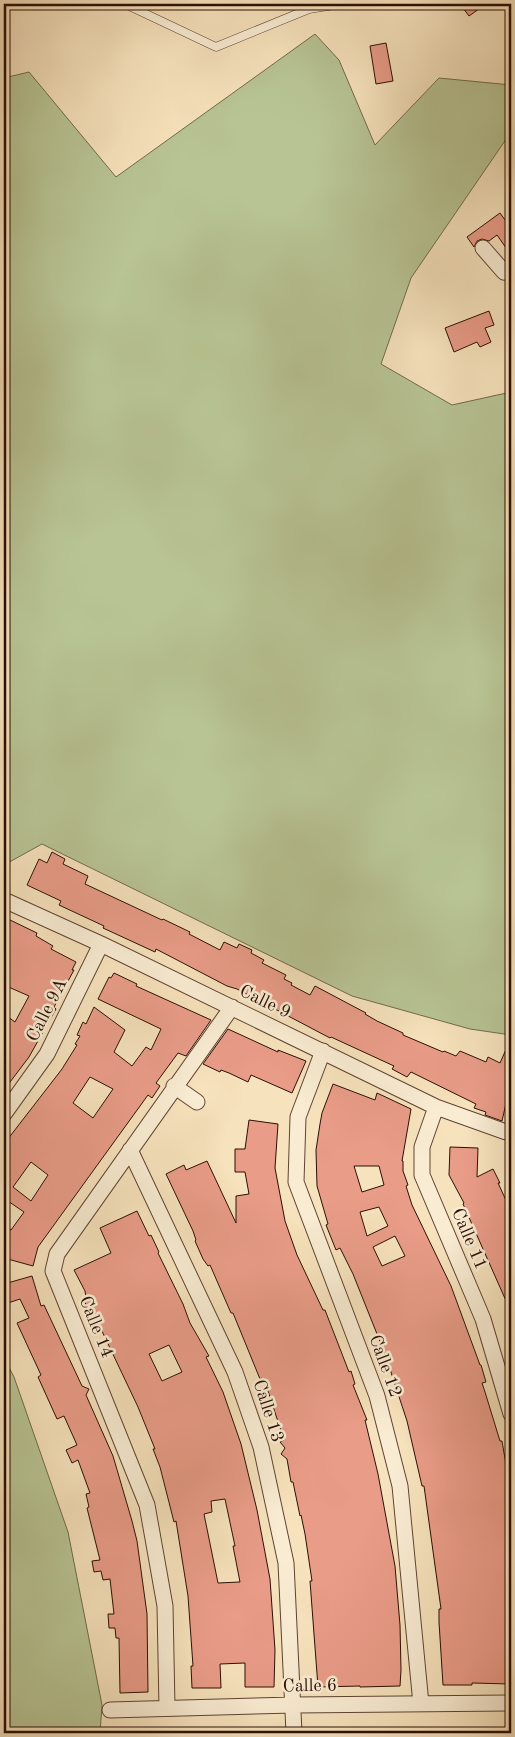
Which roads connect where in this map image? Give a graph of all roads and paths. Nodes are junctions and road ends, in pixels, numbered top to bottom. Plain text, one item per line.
1 (125, 4) edge
2 (340, 4) edge
3 (483, 248) dead end
4 (511, 269) edge
5 (4, 900) edge
6 (102, 944) junction
7 (232, 1007) junction
8 (323, 1051) junction
9 (174, 1086) junction
10 (197, 1102) dead end
11 (436, 1107) junction
12 (4, 1114) edge
13 (511, 1132) edge
14 (130, 1150) junction
15 (511, 1414) edge
16 (511, 1703) edge
17 (420, 1704) junction
18 (294, 1705) junction
19 (167, 1708) junction
20 (110, 1710) dead end
21 (294, 1733) edge

1 - 2 lane
3 - 4 street
5 - 6 street, Calle 9
6 - 7 street, Calle 9
6 - 12 street, Calle 9A
7 - 8 street, Calle 9
7 - 9 street, Calle 14
8 - 11 street, Calle 9
8 - 17 street, Calle 12
9 - 10 street
9 - 14 street, Calle 14
11 - 13 street, Calle 9
11 - 15 street, Calle 11
14 - 18 street, Calle 13
14 - 19 street, Calle 14
16 - 17 street, Calle 6
17 - 18 street, Calle 6
18 - 19 street, Calle 6
18 - 21 street, Calle 13
19 - 20 street, Calle 6

